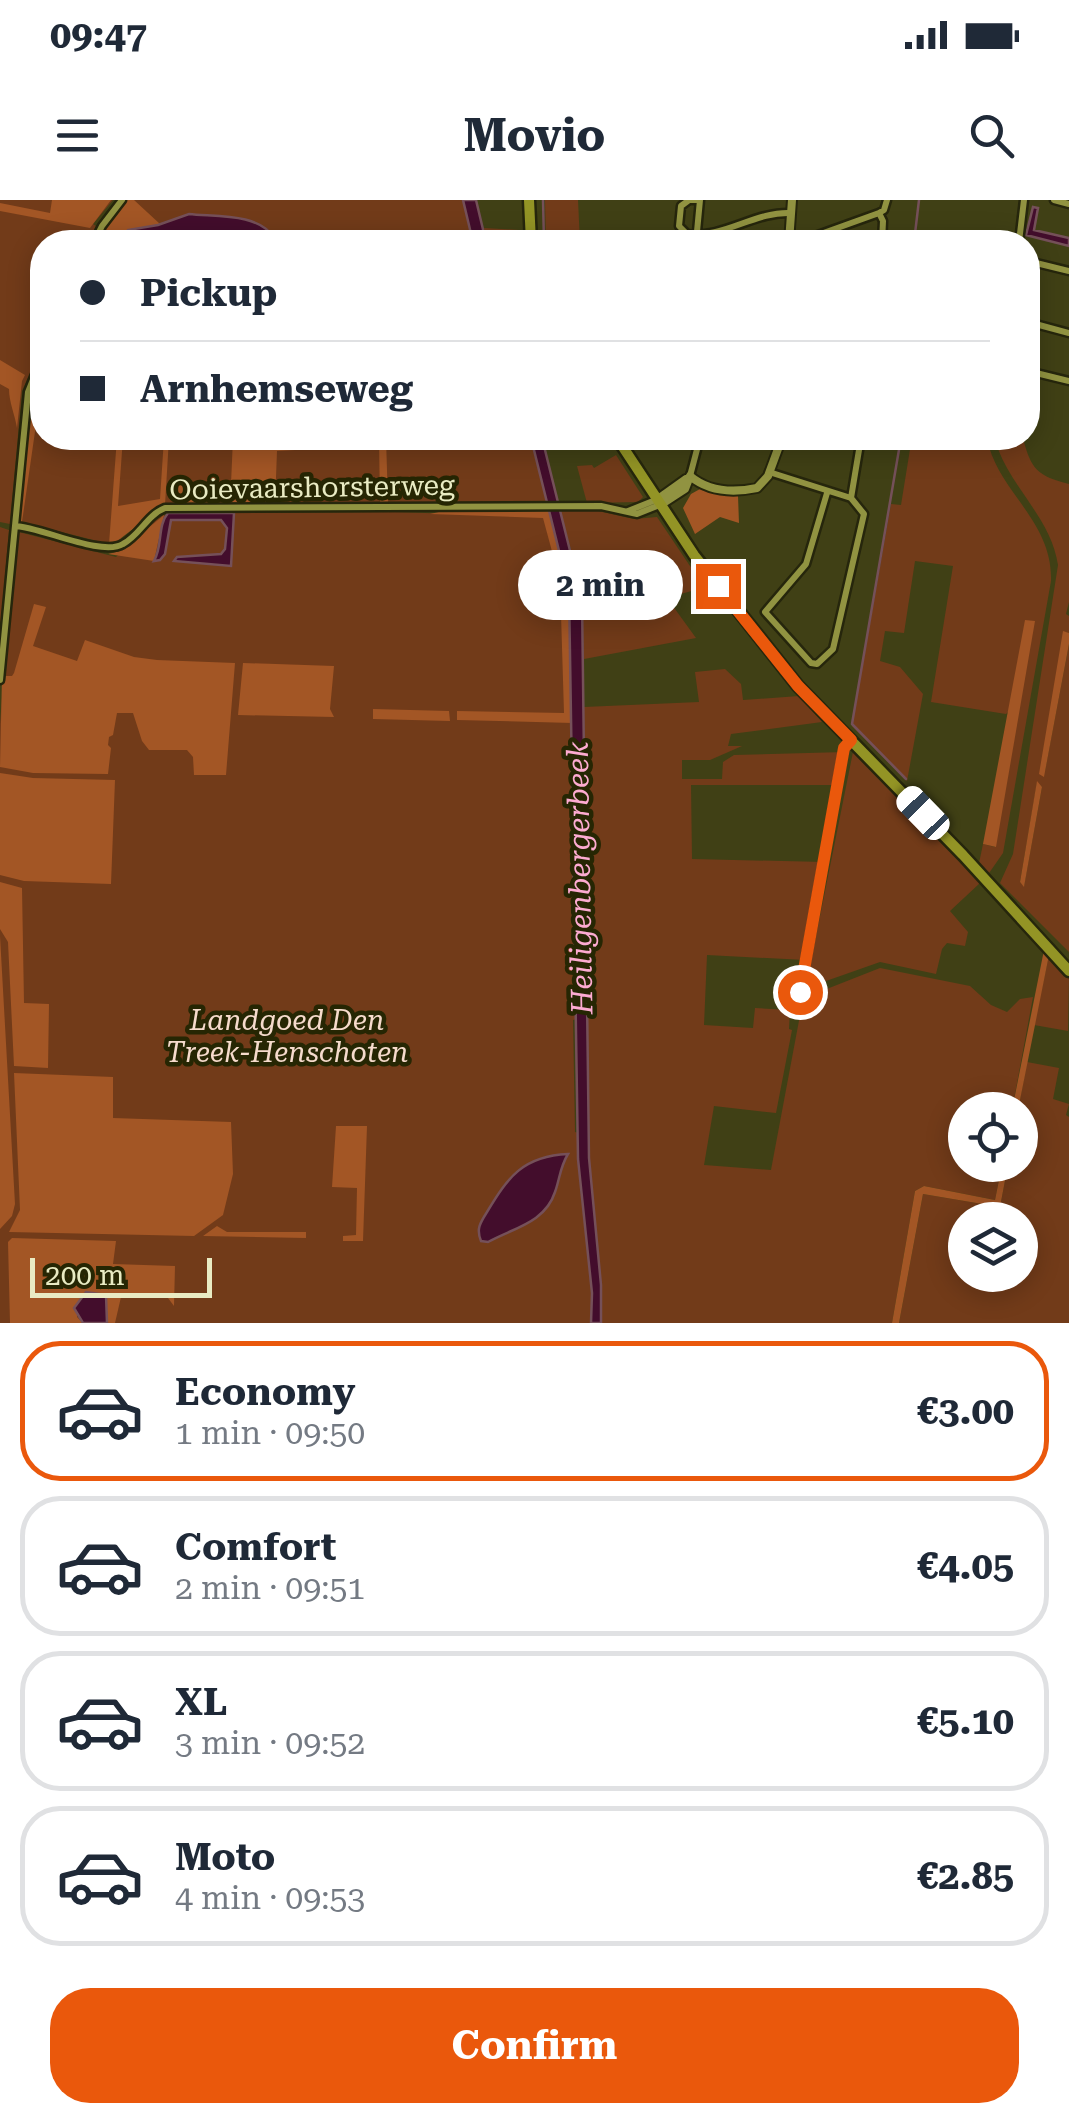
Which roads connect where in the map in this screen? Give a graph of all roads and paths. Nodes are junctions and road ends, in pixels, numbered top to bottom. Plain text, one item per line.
1 (122, 200) edge
2 (528, 200) edge
3 (700, 200) edge
4 (792, 200) edge
5 (887, 200) edge
6 (1024, 200) edge
7 (1054, 200) edge
8 (1069, 204) edge
9 (791, 213) junction
10 (879, 213) junction
11 (100, 230) edge
12 (530, 230) edge
13 (683, 230) edge
14 (697, 230) edge
15 (723, 230) edge
16 (790, 230) edge
17 (832, 230) edge
18 (883, 230) edge
19 (1020, 230) edge
20 (1040, 264) edge
21 (1069, 271) edge
22 (1040, 325) edge
23 (1069, 332) edge
24 (1040, 375) edge
25 (1069, 381) edge
26 (30, 387) edge
27 (626, 450) edge
28 (697, 450) edge
29 (777, 450) edge
30 (859, 450) edge
31 (769, 472) junction
32 (690, 476) junction
33 (827, 492) junction
34 (852, 498) junction
35 (660, 502) junction
36 (15, 526) junction
37 (0, 680) edge
38 (851, 740) junction
39 (1069, 971) edge
40 (800, 992) dead end

1 - 11 street
2 - 12 main road
3 - 13 street
3 - 14 street
4 - 9 street
5 - 10 street
6 - 19 street
7 - 8 street
9 - 15 street
9 - 16 street
10 - 17 street
10 - 18 street
20 - 21 street
22 - 23 street
24 - 25 street
26 - 36 street
27 - 35 main road
28 - 32 street
29 - 31 street
30 - 34 street
31 - 32 street
31 - 33 street
32 - 35 street
33 - 34 street
33 - 34 street
35 - 36 street, Ooievaarshorsterweg
35 - 38 main road
36 - 37 street
38 - 39 main road
38 - 40 street

